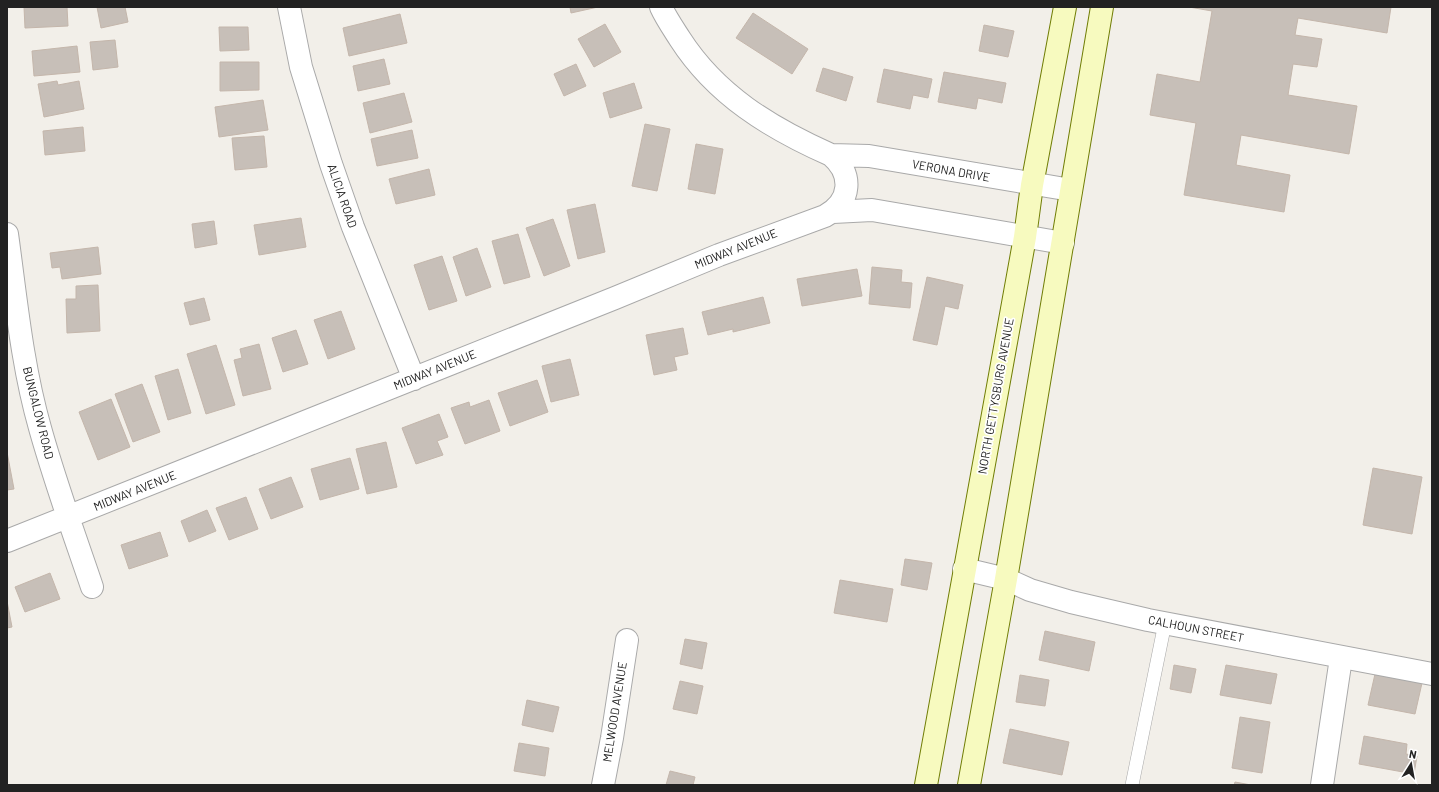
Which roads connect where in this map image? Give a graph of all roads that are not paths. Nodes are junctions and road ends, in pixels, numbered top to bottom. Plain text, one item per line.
1 (289, 7) edge
2 (661, 7) edge
3 (1065, 7) edge
4 (1102, 7) edge
5 (830, 154) junction
6 (1032, 185) junction
7 (1071, 190) junction
8 (833, 212) junction
9 (7, 234) edge
10 (1025, 237) junction
11 (1063, 243) junction
12 (414, 379) junction
13 (68, 518) junction
14 (7, 541) edge
15 (964, 569) junction
16 (1006, 579) junction
17 (92, 587) dead end
18 (1166, 624) junction
19 (627, 640) dead end
20 (1341, 658) junction
21 (1432, 674) edge
22 (604, 785) edge
23 (926, 785) edge
24 (969, 785) edge
25 (1132, 785) edge
26 (1322, 785) edge

1 - 12 street, ALICIA ROAD
2 - 5 street, VERONA DRIVE
3 - 6 main road, NORTH GETTYSBURG AVENUE
4 - 7 main road
5 - 6 street, VERONA DRIVE
5 - 8 street, VERONA DRIVE
6 - 7 street, VERONA DRIVE
6 - 10 main road, NORTH GETTYSBURG AVENUE
7 - 11 main road
8 - 10 street
8 - 12 street, MIDWAY AVENUE
9 - 13 street, BUNGALOW ROAD
10 - 11 street
10 - 15 main road, NORTH GETTYSBURG AVENUE
11 - 16 main road
12 - 13 street, MIDWAY AVENUE
13 - 14 street, MIDWAY AVENUE
13 - 17 street, BUNGALOW ROAD
15 - 16 street, CALHOUN STREET
15 - 23 main road, NORTH GETTYSBURG AVENUE
16 - 18 street, CALHOUN STREET
16 - 24 main road
18 - 20 street, CALHOUN STREET
18 - 25 lane
19 - 22 street, MELWOOD AVENUE
20 - 21 street, CALHOUN STREET
20 - 26 street

